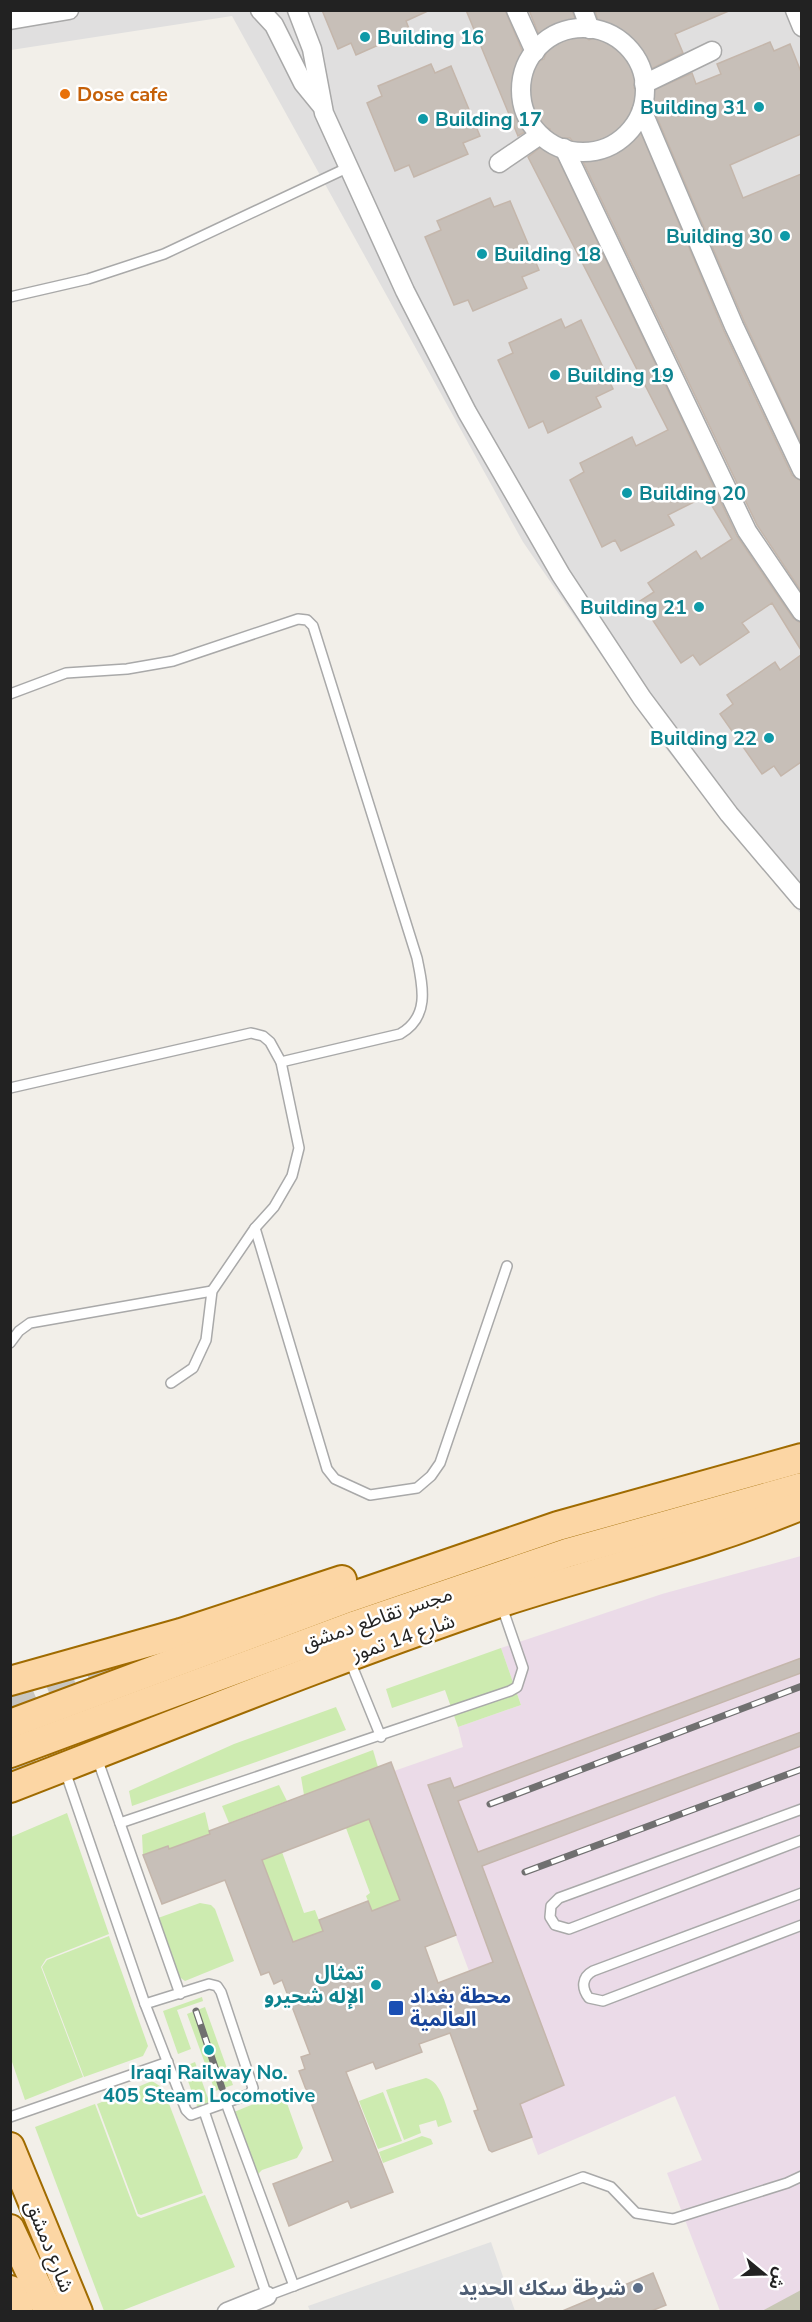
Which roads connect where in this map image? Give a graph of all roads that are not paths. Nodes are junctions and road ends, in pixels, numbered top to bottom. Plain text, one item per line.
1 (69, 10) edge
2 (260, 10) edge
3 (297, 10) edge
4 (516, 10) edge
5 (583, 10) edge
6 (795, 10) edge
7 (10, 20) edge
8 (801, 27) edge
9 (590, 29) junction
10 (712, 51) dead end
11 (535, 52) junction
12 (644, 84) junction
13 (321, 105) junction
14 (642, 110) junction
15 (540, 135) junction
16 (564, 148) junction
17 (499, 163) dead end
18 (349, 167) junction
19 (10, 297) edge
20 (801, 470) edge
21 (801, 612) edge
22 (10, 694) edge
23 (801, 900) edge
24 (280, 1062) junction
25 (10, 1088) edge
26 (255, 1228) junction
27 (507, 1266) dead end
28 (212, 1291) junction
29 (10, 1343) edge
30 (171, 1383) dead end
31 (801, 1445) edge
32 (801, 1458) edge
33 (801, 1487) edge
34 (801, 1505) edge
35 (501, 1603) junction
36 (349, 1656) junction
37 (10, 1681) edge
38 (10, 1724) edge
39 (381, 1737) junction
40 (10, 1753) edge
41 (95, 1754) junction
42 (64, 1767) junction
43 (10, 1788) edge
44 (801, 1809) edge
45 (120, 1823) junction
46 (801, 1840) edge
47 (801, 1893) edge
48 (801, 1925) edge
49 (180, 1994) junction
50 (146, 2004) junction
51 (168, 2062) junction
52 (226, 2103) junction
53 (204, 2111) junction
54 (10, 2117) edge
55 (10, 2147) edge
56 (801, 2176) edge
57 (10, 2229) edge
58 (294, 2286) junction
59 (10, 2290) edge
60 (267, 2296) junction
61 (19, 2312) edge
62 (49, 2312) edge
63 (78, 2312) edge
64 (228, 2312) edge

1 - 7 street
2 - 13 street
3 - 13 street
4 - 11 street
5 - 9 street
6 - 8 street
9 - 11 street
9 - 12 street
10 - 12 street
11 - 15 street
12 - 14 street
13 - 18 street
14 - 16 street
14 - 20 street
15 - 16 street
15 - 17 street
16 - 21 street
18 - 19 lane
18 - 23 street
22 - 24 lane
24 - 25 lane
24 - 26 lane
26 - 27 lane
26 - 28 lane
28 - 29 lane
28 - 30 lane
31 - 37 main road
32 - 38 main road, مجسر تقاطع دمشق
33 - 40 main road, مجسر تقاطع دمشق
34 - 35 main road, شارع 14 تموز
35 - 36 main road, شارع 14 تموز
35 - 39 lane
36 - 39 lane
36 - 41 main road, شارع 14 تموز
39 - 45 lane
41 - 42 main road, شارع 14 تموز
41 - 45 lane
42 - 43 main road, شارع 14 تموز
42 - 50 lane
44 - 46 lane
45 - 49 lane
47 - 48 lane
49 - 50 lane
49 - 52 lane
50 - 51 lane
51 - 53 lane
51 - 54 lane
52 - 53 lane
52 - 58 lane
53 - 60 lane
55 - 63 main road, شارع دمشق
56 - 58 lane
57 - 62 main road, شارع دمشق
58 - 60 lane
59 - 61 main road
60 - 64 street

